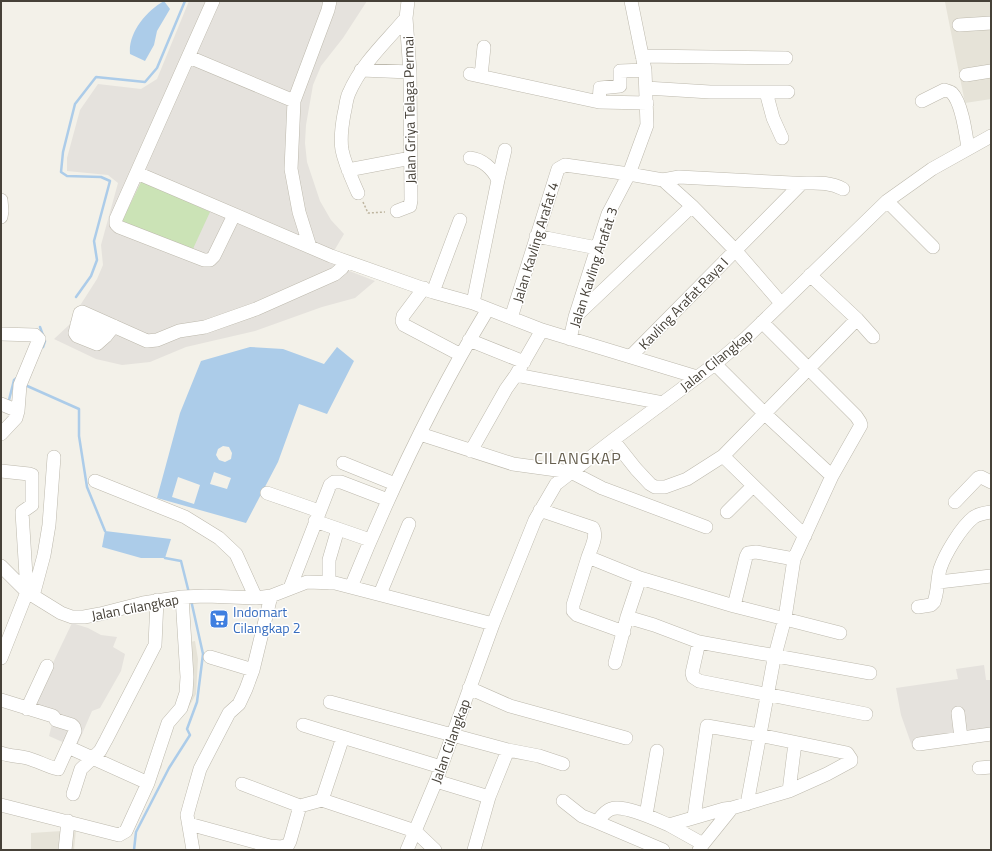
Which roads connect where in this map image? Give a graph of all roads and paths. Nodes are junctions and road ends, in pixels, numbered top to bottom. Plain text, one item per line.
1 (213, 1) edge
2 (330, 1) edge
3 (408, 1) edge
4 (631, 1) edge
5 (406, 18) junction
6 (991, 23) edge
7 (959, 25) dead end
8 (484, 47) dead end
9 (642, 56) junction
10 (189, 57) junction
11 (786, 58) dead end
12 (361, 70) junction
13 (645, 70) junction
14 (410, 72) junction
15 (991, 72) edge
16 (966, 74) dead end
17 (646, 88) junction
18 (766, 92) junction
19 (788, 92) dead end
20 (294, 101) junction
21 (922, 101) dead end
22 (599, 102) junction
23 (647, 103) junction
24 (991, 136) edge
25 (782, 138) dead end
26 (968, 148) junction
27 (505, 150) dead end
28 (412, 158) junction
29 (470, 158) dead end
30 (348, 170) junction
31 (136, 173) junction
32 (629, 174) junction
33 (498, 180) junction
34 (663, 180) junction
35 (801, 184) junction
36 (843, 189) dead end
37 (358, 193) dead end
38 (1, 200) edge
39 (887, 201) junction
40 (692, 206) junction
41 (397, 211) joint
42 (368, 213) dead end
43 (234, 215) junction
44 (1, 217) edge
45 (460, 220) dead end
46 (536, 236) junction
47 (310, 247) junction
48 (933, 247) dead end
49 (597, 248) junction
50 (735, 250) junction
51 (346, 262) junction
52 (810, 275) junction
53 (429, 290) junction
54 (782, 303) junction
55 (473, 304) junction
56 (488, 309) junction
57 (575, 317) junction
58 (511, 318) junction
59 (857, 319) junction
60 (762, 322) junction
61 (542, 330) junction
62 (110, 331) junction
63 (1, 334) edge
64 (873, 337) dead end
65 (570, 339) junction
66 (469, 340) junction
67 (461, 355) junction
68 (631, 356) junction
69 (524, 362) junction
70 (715, 364) junction
71 (808, 369) junction
72 (516, 376) junction
73 (697, 377) junction
74 (663, 403) junction
75 (8, 407) edge
76 (764, 413) junction
77 (1, 434) edge
78 (420, 434) junction
79 (613, 440) junction
80 (471, 451) junction
81 (723, 456) junction
82 (54, 457) dead end
83 (343, 463) dead end
84 (1, 471) edge
85 (571, 472) junction
86 (832, 476) junction
87 (95, 481) dead end
88 (991, 482) edge
89 (395, 484) junction
90 (753, 486) junction
91 (267, 493) dead end
92 (388, 500) junction
93 (955, 502) dead end
94 (540, 510) junction
95 (727, 512) dead end
96 (991, 512) edge
97 (317, 516) junction
98 (409, 524) dead end
99 (706, 527) dead end
100 (338, 529) junction
101 (805, 536) junction
102 (370, 540) junction
103 (588, 557) junction
104 (794, 559) junction
105 (1, 566) edge
106 (991, 576) edge
107 (640, 578) junction
108 (939, 582) junction
109 (329, 583) junction
110 (351, 587) junction
111 (290, 588) junction
112 (30, 594) junction
113 (380, 594) junction
114 (271, 596) junction
115 (188, 597) junction
116 (256, 598) junction
117 (157, 600) junction
118 (734, 606) junction
119 (918, 607) dead end
120 (627, 617) junction
121 (785, 618) junction
122 (493, 624) junction
123 (624, 632) junction
124 (840, 633) dead end
125 (699, 642) junction
126 (774, 655) junction
127 (210, 657) dead end
128 (1, 658) edge
129 (615, 663) dead end
130 (47, 666) dead end
131 (253, 670) junction
132 (870, 673) dead end
133 (469, 688) junction
134 (768, 694) junction
135 (1, 700) edge
136 (330, 702) dead end
137 (27, 708) junction
138 (958, 713) dead end
139 (866, 714) dead end
140 (303, 725) dead end
141 (452, 734) junction
142 (991, 734) edge
143 (759, 735) junction
144 (343, 737) junction
145 (626, 738) dead end
146 (961, 738) junction
147 (795, 743) junction
148 (919, 744) dead end
149 (68, 747) junction
150 (508, 750) junction
151 (657, 751) dead end
152 (1, 753) edge
153 (92, 757) junction
154 (563, 764) dead end
155 (440, 767) junction
156 (436, 781) junction
157 (148, 783) junction
158 (242, 784) dead end
159 (789, 791) junction
160 (73, 794) dead end
161 (489, 797) junction
162 (322, 800) junction
163 (563, 801) dead end
164 (747, 804) junction
165 (1, 805) edge
166 (300, 806) junction
167 (732, 808) junction
168 (646, 815) junction
169 (694, 817) junction
170 (68, 821) junction
171 (598, 822) junction
172 (189, 824) junction
173 (669, 826) junction
174 (415, 831) junction
175 (701, 847) edge
176 (66, 850) edge
177 (193, 850) edge
178 (407, 850) edge
179 (435, 850) edge
180 (474, 850) edge
181 (663, 850) edge

1 - 10 street
2 - 20 street
3 - 5 street, Jalan Griya Telaga Permai
4 - 9 street, Jalan Kavling Arafat 3
5 - 12 street
5 - 14 street, Jalan Griya Telaga Permai
6 - 7 street
8 - 22 street
9 - 11 street
9 - 13 street, Jalan Kavling Arafat 3
10 - 20 street
10 - 31 street
12 - 14 street
12 - 30 street
13 - 17 street, Jalan Kavling Arafat 3
13 - 22 street
14 - 28 street, Jalan Griya Telaga Permai
15 - 16 street
17 - 18 street
17 - 23 street, Jalan Kavling Arafat 3
18 - 19 street
18 - 25 street
20 - 47 street
21 - 26 street
22 - 23 street
23 - 32 street, Jalan Kavling Arafat 3
24 - 26 street, Jalan Cilangkap
26 - 39 street, Jalan Cilangkap
27 - 33 street
28 - 30 street
28 - 41 street, Jalan Griya Telaga Permai
29 - 33 street
30 - 37 street
31 - 43 street
31 - 43 street
32 - 34 street
32 - 46 street, Jalan Kavling Arafat 4
32 - 49 street, Jalan Kavling Arafat 3
33 - 55 street
34 - 35 street
34 - 40 street
35 - 36 street
35 - 50 street, Kavling Arafat Raya I
38 - 44 street
39 - 48 street
39 - 52 street, Jalan Cilangkap
40 - 50 street
40 - 57 street
41 - 42 path
43 - 47 street
45 - 53 street
46 - 49 street
46 - 58 street, Jalan Kavling Arafat 4
47 - 51 street
49 - 57 street, Jalan Kavling Arafat 3
50 - 54 street
50 - 68 street, Kavling Arafat Raya I
51 - 53 street
51 - 62 street
52 - 54 street, Jalan Cilangkap
52 - 59 street
53 - 55 street
53 - 67 street
54 - 60 street, Jalan Cilangkap
55 - 56 street
56 - 58 street
56 - 66 street
57 - 65 street, Jalan Kavling Arafat 3
58 - 61 street
59 - 64 street
59 - 71 street
60 - 70 street, Jalan Cilangkap
60 - 71 street
61 - 65 street
61 - 69 street
62 - 62 street
63 - 75 street
65 - 68 street
66 - 67 street
66 - 69 street
67 - 78 street
68 - 73 street
69 - 72 street
70 - 73 street, Jalan Cilangkap
70 - 76 street
71 - 76 street
71 - 86 street
72 - 74 street
72 - 80 street
73 - 74 street, Jalan Cilangkap
74 - 79 street, Jalan Cilangkap
75 - 77 street
76 - 81 street
76 - 86 street
78 - 80 street
78 - 89 street
79 - 81 street
79 - 85 street, Jalan Cilangkap
80 - 85 street
81 - 90 street
82 - 112 street
83 - 89 street
84 - 112 street
85 - 94 street, Jalan Cilangkap
85 - 99 street
86 - 101 street
87 - 116 street
88 - 93 street
89 - 92 street
90 - 95 street
90 - 101 street
91 - 97 street
92 - 97 street
92 - 102 street
94 - 103 street
94 - 122 street, Jalan Cilangkap
96 - 108 street
97 - 100 street
97 - 111 street
98 - 113 street
100 - 102 street
100 - 109 street
101 - 104 street
102 - 110 street
103 - 107 street
103 - 123 street
104 - 118 street
104 - 121 street
105 - 112 street, Jalan Cilangkap
106 - 108 street
107 - 118 street
107 - 120 street
108 - 119 street
109 - 110 street, Jalan Cilangkap
109 - 111 street, Jalan Cilangkap
110 - 113 street, Jalan Cilangkap
111 - 114 street, Jalan Cilangkap
112 - 117 street, Jalan Cilangkap
112 - 128 street
113 - 122 street, Jalan Cilangkap
114 - 116 street, Jalan Cilangkap
114 - 131 street
115 - 116 street, Jalan Cilangkap
115 - 117 street, Jalan Cilangkap
115 - 157 street
117 - 153 street
118 - 121 street
120 - 123 street
120 - 125 street
121 - 124 street
121 - 126 street
122 - 133 street, Jalan Cilangkap
123 - 129 street
125 - 126 street
125 - 134 street
126 - 132 street
126 - 134 street
127 - 131 street
130 - 137 street
131 - 172 street
133 - 141 street, Jalan Cilangkap
133 - 145 street
134 - 139 street
134 - 143 street
135 - 137 street
136 - 141 street
137 - 149 street
138 - 146 street
140 - 144 street
141 - 150 street
141 - 155 street, Jalan Cilangkap
142 - 146 street
143 - 147 street
143 - 164 street
143 - 169 street
144 - 155 street
144 - 162 street
146 - 148 street
147 - 159 street
147 - 159 street
149 - 152 street
149 - 153 street
150 - 154 street
150 - 161 street
151 - 168 street
153 - 157 street
153 - 160 street
155 - 156 street, Jalan Cilangkap
156 - 161 street
156 - 174 street, Jalan Cilangkap
157 - 170 street
158 - 166 street
159 - 164 street
161 - 180 street
162 - 166 street
162 - 174 street
163 - 171 street
164 - 167 street
165 - 170 street
166 - 172 street
167 - 169 street
167 - 175 street
168 - 171 street
168 - 173 street
169 - 173 street
170 - 176 street
171 - 181 street
172 - 177 street
173 - 175 street
174 - 178 street, Jalan Cilangkap
174 - 179 street

